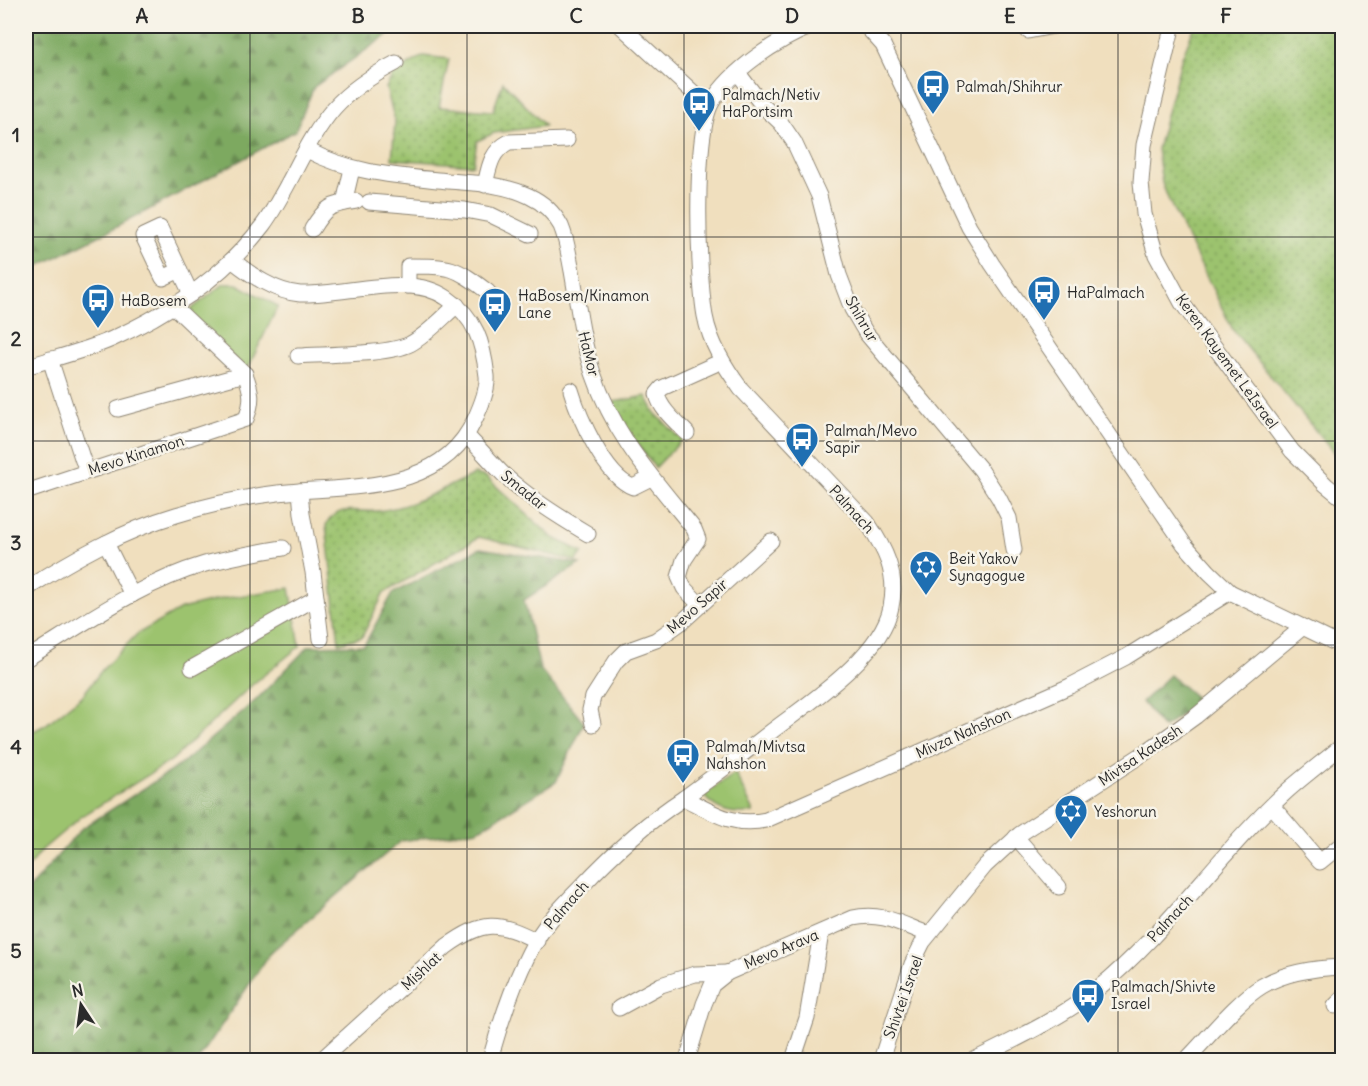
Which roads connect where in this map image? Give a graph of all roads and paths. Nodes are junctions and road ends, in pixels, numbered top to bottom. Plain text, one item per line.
1 (621, 26) edge
2 (812, 26) edge
3 (866, 26) edge
4 (1054, 26) edge
5 (1171, 26) edge
6 (1028, 31) dead end
7 (396, 63) dead end
8 (738, 73) junction
9 (709, 107) junction
10 (567, 140) dead end
11 (307, 150) junction
12 (352, 169) junction
13 (417, 178) junction
14 (485, 184) junction
15 (357, 202) junction
16 (415, 206) junction
17 (312, 229) dead end
18 (530, 234) dead end
19 (232, 261) junction
20 (180, 270) dead end
21 (408, 286) junction
22 (488, 292) dead end
23 (191, 294) junction
24 (172, 305) junction
25 (457, 305) junction
26 (298, 356) dead end
27 (50, 359) junction
28 (722, 361) junction
29 (26, 367) edge
30 (245, 374) junction
31 (571, 390) dead end
32 (118, 409) dead end
33 (687, 433) dead end
34 (467, 436) junction
35 (83, 461) dead end
36 (651, 478) junction
37 (300, 491) junction
38 (26, 492) edge
39 (1342, 498) edge
40 (588, 534) dead end
41 (771, 541) dead end
42 (106, 543) junction
43 (283, 548) dead end
44 (1014, 550) dead end
45 (26, 589) edge
46 (1230, 592) junction
47 (132, 595) junction
48 (316, 598) junction
49 (700, 605) junction
50 (1303, 627) junction
51 (321, 639) dead end
52 (1342, 646) edge
53 (26, 659) edge
54 (192, 668) dead end
55 (593, 724) dead end
56 (1342, 746) edge
57 (684, 798) junction
58 (1272, 806) junction
59 (1016, 837) junction
60 (1342, 844) edge
61 (1059, 887) dead end
62 (821, 933) junction
63 (928, 934) junction
64 (537, 940) junction
65 (1342, 967) edge
66 (727, 973) junction
67 (619, 1008) dead end
68 (321, 1060) edge
69 (490, 1060) edge
70 (687, 1060) edge
71 (794, 1060) edge
72 (881, 1060) edge
73 (974, 1060) edge
74 (1186, 1060) edge

1 - 9 street
2 - 8 street, Palmach
3 - 46 street
4 - 6 street
5 - 39 street, Keren Kayemet LeIsrael
7 - 11 street
8 - 9 street, Palmach
8 - 44 street, Shihrur
9 - 28 street, Palmach
10 - 14 street
11 - 12 street, HaMor
11 - 19 street
12 - 13 street, HaMor
12 - 15 street
13 - 14 street, HaMor
13 - 16 street
14 - 36 street, HaMor
15 - 16 street
15 - 17 street
16 - 18 street
19 - 21 street
19 - 23 street
20 - 23 street
21 - 22 street
21 - 25 street
23 - 24 street
24 - 27 street
24 - 30 street
25 - 26 street
25 - 34 street
27 - 29 street
27 - 35 street
28 - 33 street
28 - 57 street, Palmach
30 - 32 street
30 - 38 street, Mevo Kinamon
31 - 36 street
34 - 37 street
34 - 40 street, Smadar
36 - 49 street, HaMor
37 - 42 street
37 - 48 street
41 - 49 street, Mevo Sapir
42 - 45 street
42 - 47 street
43 - 47 street
46 - 50 street
46 - 57 street, Mivza Nahshon
47 - 53 street
48 - 51 street
48 - 54 street
49 - 55 street, Mevo Sapir
50 - 52 street
50 - 59 street, Mivtsa Kadesh
56 - 58 street, Palmach
57 - 64 street, Palmach
58 - 60 street
58 - 73 street, Palmach
59 - 61 street
59 - 63 street, Mivtsa Kadesh
62 - 63 street, Mevo Arava
62 - 66 street, Mevo Arava
62 - 71 street
63 - 72 street, Shivtei Israel
64 - 68 street, Mishlat
64 - 69 street, Palmach
65 - 74 street
66 - 67 street
66 - 70 street, Mevo Arava

